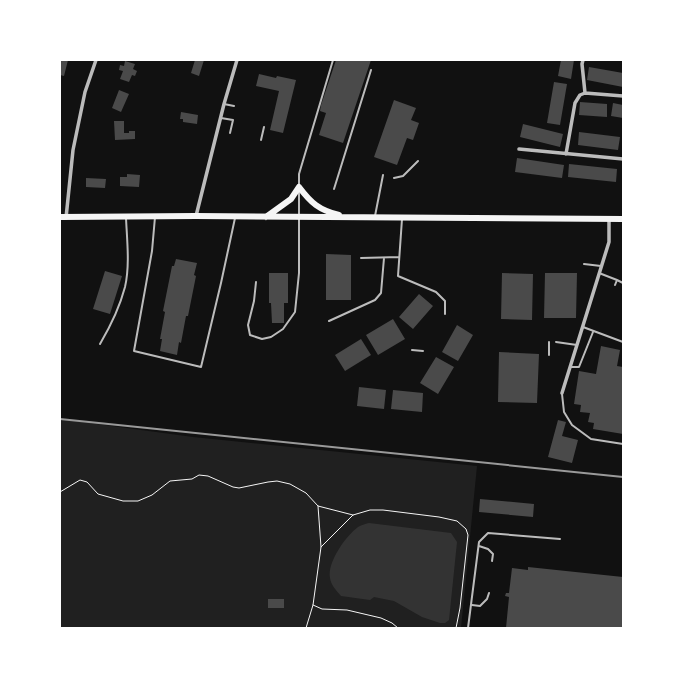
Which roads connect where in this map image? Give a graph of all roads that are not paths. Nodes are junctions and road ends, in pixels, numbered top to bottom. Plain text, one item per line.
1 (96, 60) edge
2 (237, 60) edge
3 (333, 60) edge
4 (583, 60) edge
5 (371, 70) dead end
6 (585, 93) junction
7 (623, 96) edge
8 (224, 104) junction
9 (234, 106) dead end
10 (221, 118) junction
11 (264, 127) dead end
12 (230, 133) dead end
13 (261, 140) dead end
14 (519, 149) dead end
15 (566, 154) junction
16 (621, 159) edge
17 (418, 161) dead end
18 (383, 175) dead end
19 (394, 178) dead end
20 (299, 187) junction
21 (334, 189) dead end
22 (196, 216) junction
23 (235, 216) junction
24 (63, 217) edge
25 (126, 217) junction
26 (155, 217) junction
27 (266, 217) junction
28 (298, 217) junction
29 (346, 217) junction
30 (375, 218) junction
31 (402, 218) junction
32 (623, 219) edge
33 (609, 220) junction
34 (399, 257) junction
35 (361, 258) dead end
36 (384, 258) junction
37 (584, 264) dead end
38 (601, 266) junction
39 (599, 272) junction
40 (617, 280) junction
41 (256, 282) dead end
42 (623, 283) edge
43 (615, 285) dead end
44 (445, 314) dead end
45 (329, 320) dead end
46 (582, 327) junction
47 (593, 332) junction
48 (549, 342) dead end
49 (556, 342) dead end
50 (623, 342) edge
51 (100, 344) dead end
52 (577, 345) junction
53 (412, 350) dead end
54 (423, 351) dead end
55 (549, 355) dead end
56 (570, 366) junction
57 (562, 393) joint
58 (623, 444) edge
59 (560, 539) dead end
60 (479, 546) junction
61 (492, 561) dead end
62 (489, 593) dead end
63 (472, 605) junction
64 (468, 628) edge

1 - 24 street
2 - 8 street
3 - 20 lane
4 - 6 street
5 - 21 lane
6 - 7 street
6 - 15 street
8 - 9 lane
8 - 10 street
10 - 12 lane
10 - 22 street
11 - 13 lane
14 - 15 street
15 - 16 street
17 - 19 lane
18 - 30 lane
20 - 27 main road
20 - 28 lane
20 - 29 main road
22 - 23 main road
22 - 26 main road
23 - 26 lane
23 - 27 main road
24 - 25 main road
25 - 26 main road
25 - 51 lane
27 - 28 main road
28 - 29 main road
28 - 41 lane
29 - 30 main road
30 - 31 main road
31 - 33 main road
31 - 34 lane
32 - 33 main road
33 - 38 street
34 - 36 lane
34 - 44 lane
35 - 36 lane
36 - 45 lane
37 - 38 lane
38 - 39 street
39 - 40 lane
39 - 46 street
40 - 42 lane
40 - 43 lane
46 - 47 lane
46 - 52 street
47 - 50 lane
47 - 56 lane
48 - 55 lane
49 - 52 lane
52 - 56 street
53 - 54 lane
56 - 57 street
57 - 58 lane
59 - 60 lane
60 - 61 lane
60 - 63 lane
62 - 63 lane
63 - 64 lane

